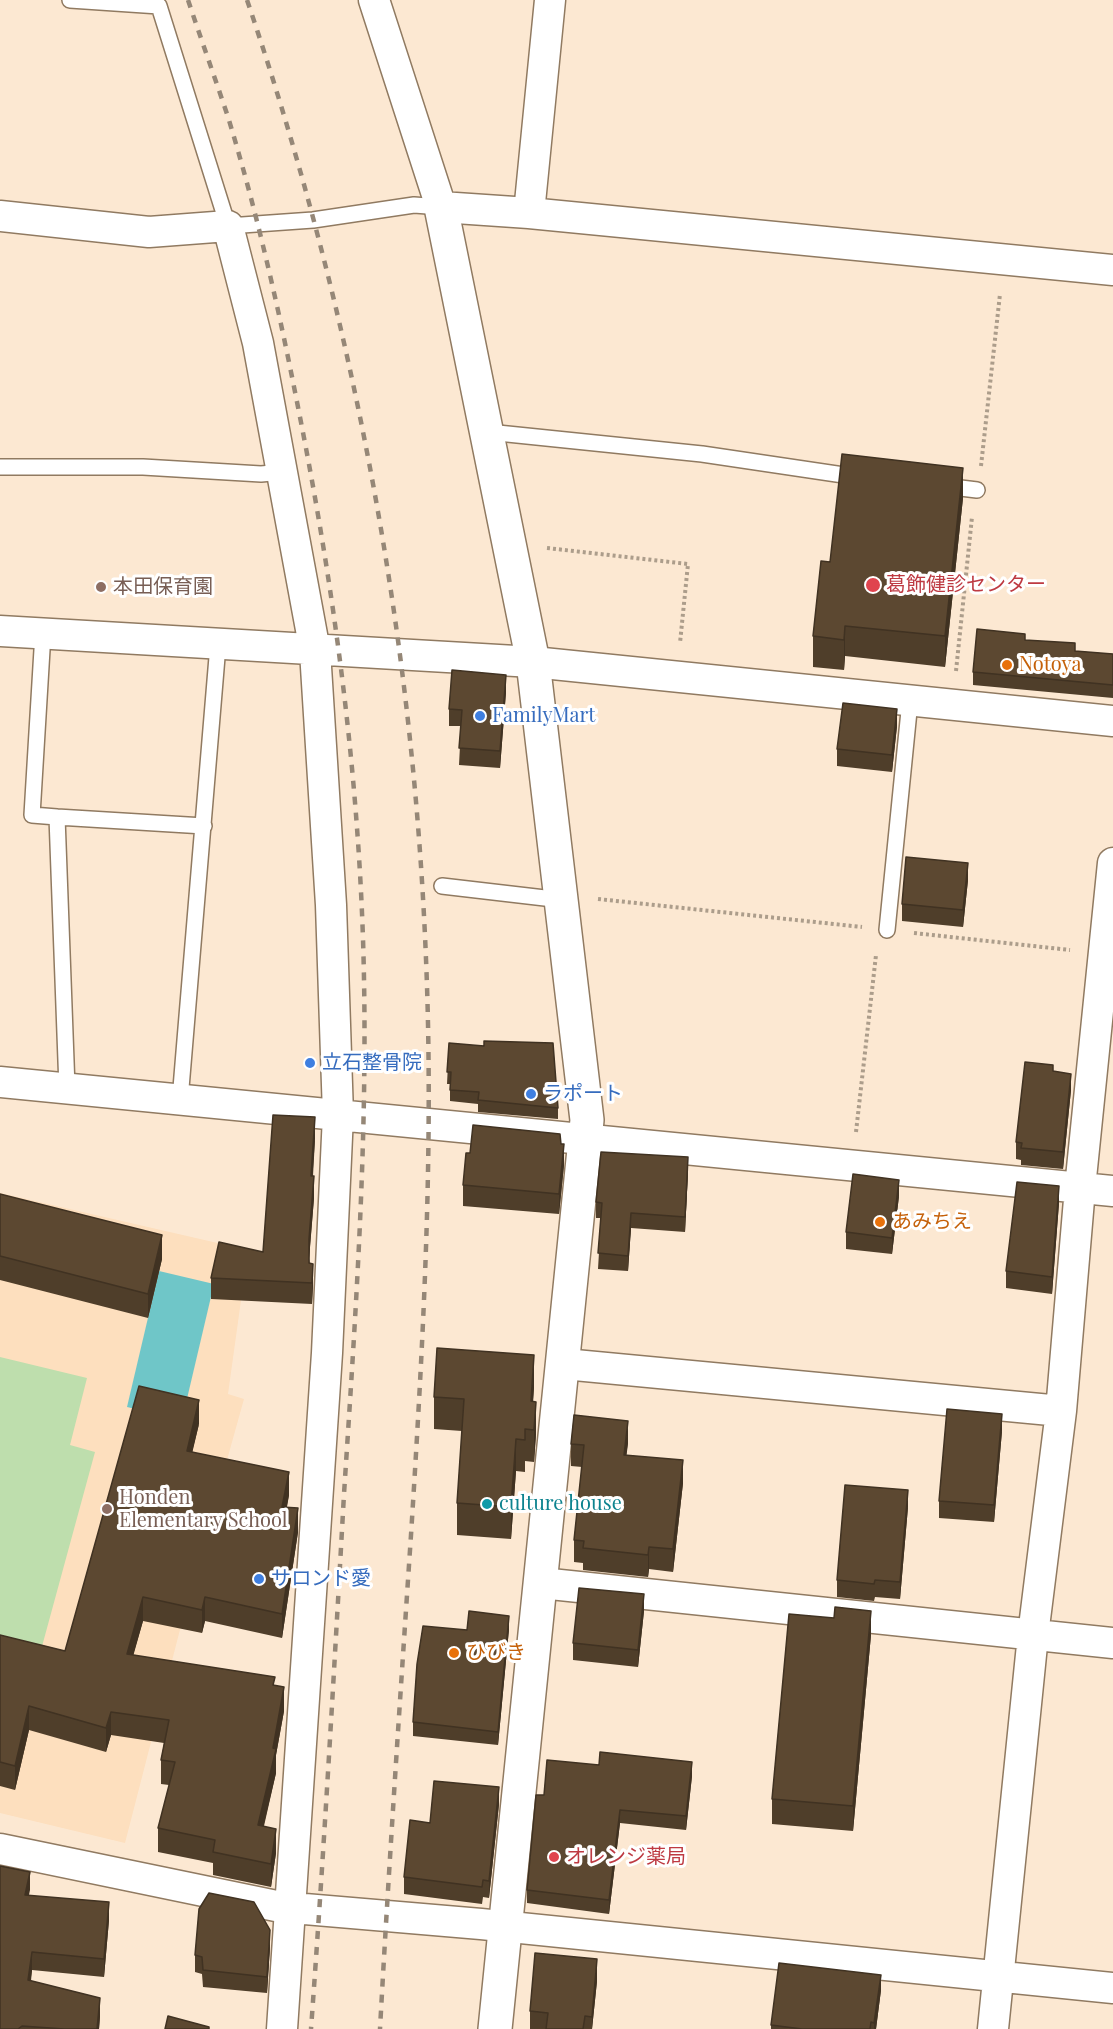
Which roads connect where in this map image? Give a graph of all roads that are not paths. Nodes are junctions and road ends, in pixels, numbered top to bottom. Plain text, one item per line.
1 (70, 0) edge
2 (374, 0) edge
3 (550, 0) edge
4 (441, 207) junction
5 (529, 213) junction
6 (0, 216) edge
7 (228, 226) junction
8 (1113, 270) edge
9 (488, 432) junction
10 (0, 467) edge
11 (283, 472) junction
12 (877, 479) edge
13 (933, 485) edge
14 (977, 490) dead end
15 (0, 630) edge
16 (43, 633) junction
17 (218, 645) junction
18 (315, 651) junction
19 (533, 662) junction
20 (910, 701) junction
21 (1113, 722) edge
22 (57, 817) junction
23 (204, 826) junction
24 (1113, 863) edge
25 (442, 886) dead end
26 (561, 897) junction
27 (883, 929) road end
28 (0, 1082) edge
29 (67, 1088) junction
30 (180, 1100) junction
31 (338, 1115) junction
32 (586, 1139) junction
33 (1080, 1188) junction
34 (1113, 1191) edge
35 (564, 1364) junction
36 (1061, 1411) junction
37 (541, 1583) junction
38 (1033, 1635) junction
39 (1113, 1643) edge
40 (0, 1849) edge
41 (290, 1908) junction
42 (505, 1928) junction
43 (998, 1976) junction
44 (1113, 1988) edge
45 (282, 2029) edge
46 (495, 2029) edge
47 (993, 2029) edge

1 - 7 lane
2 - 4 street
3 - 5 street
4 - 5 street
4 - 7 lane
4 - 9 street
5 - 8 street
6 - 7 street
7 - 11 street
9 - 12 lane
9 - 19 street
10 - 11 lane
11 - 18 street
13 - 14 lane
15 - 16 street
16 - 17 street
16 - 22 lane
17 - 18 street
17 - 23 lane
18 - 19 street
18 - 31 street
19 - 20 street
19 - 26 street
20 - 21 street
20 - 27 lane
22 - 23 lane
22 - 29 lane
23 - 30 lane
24 - 33 street
25 - 26 lane
26 - 32 street
28 - 29 street
29 - 30 street
30 - 31 street
31 - 32 street
31 - 41 street
32 - 33 street
32 - 35 street
33 - 34 street
33 - 36 street
35 - 36 street
35 - 37 street
36 - 38 street
37 - 38 street
37 - 42 street
38 - 39 street
38 - 43 street
40 - 41 street
41 - 42 street
41 - 45 street
42 - 43 street
42 - 46 street
43 - 44 street
43 - 47 street

